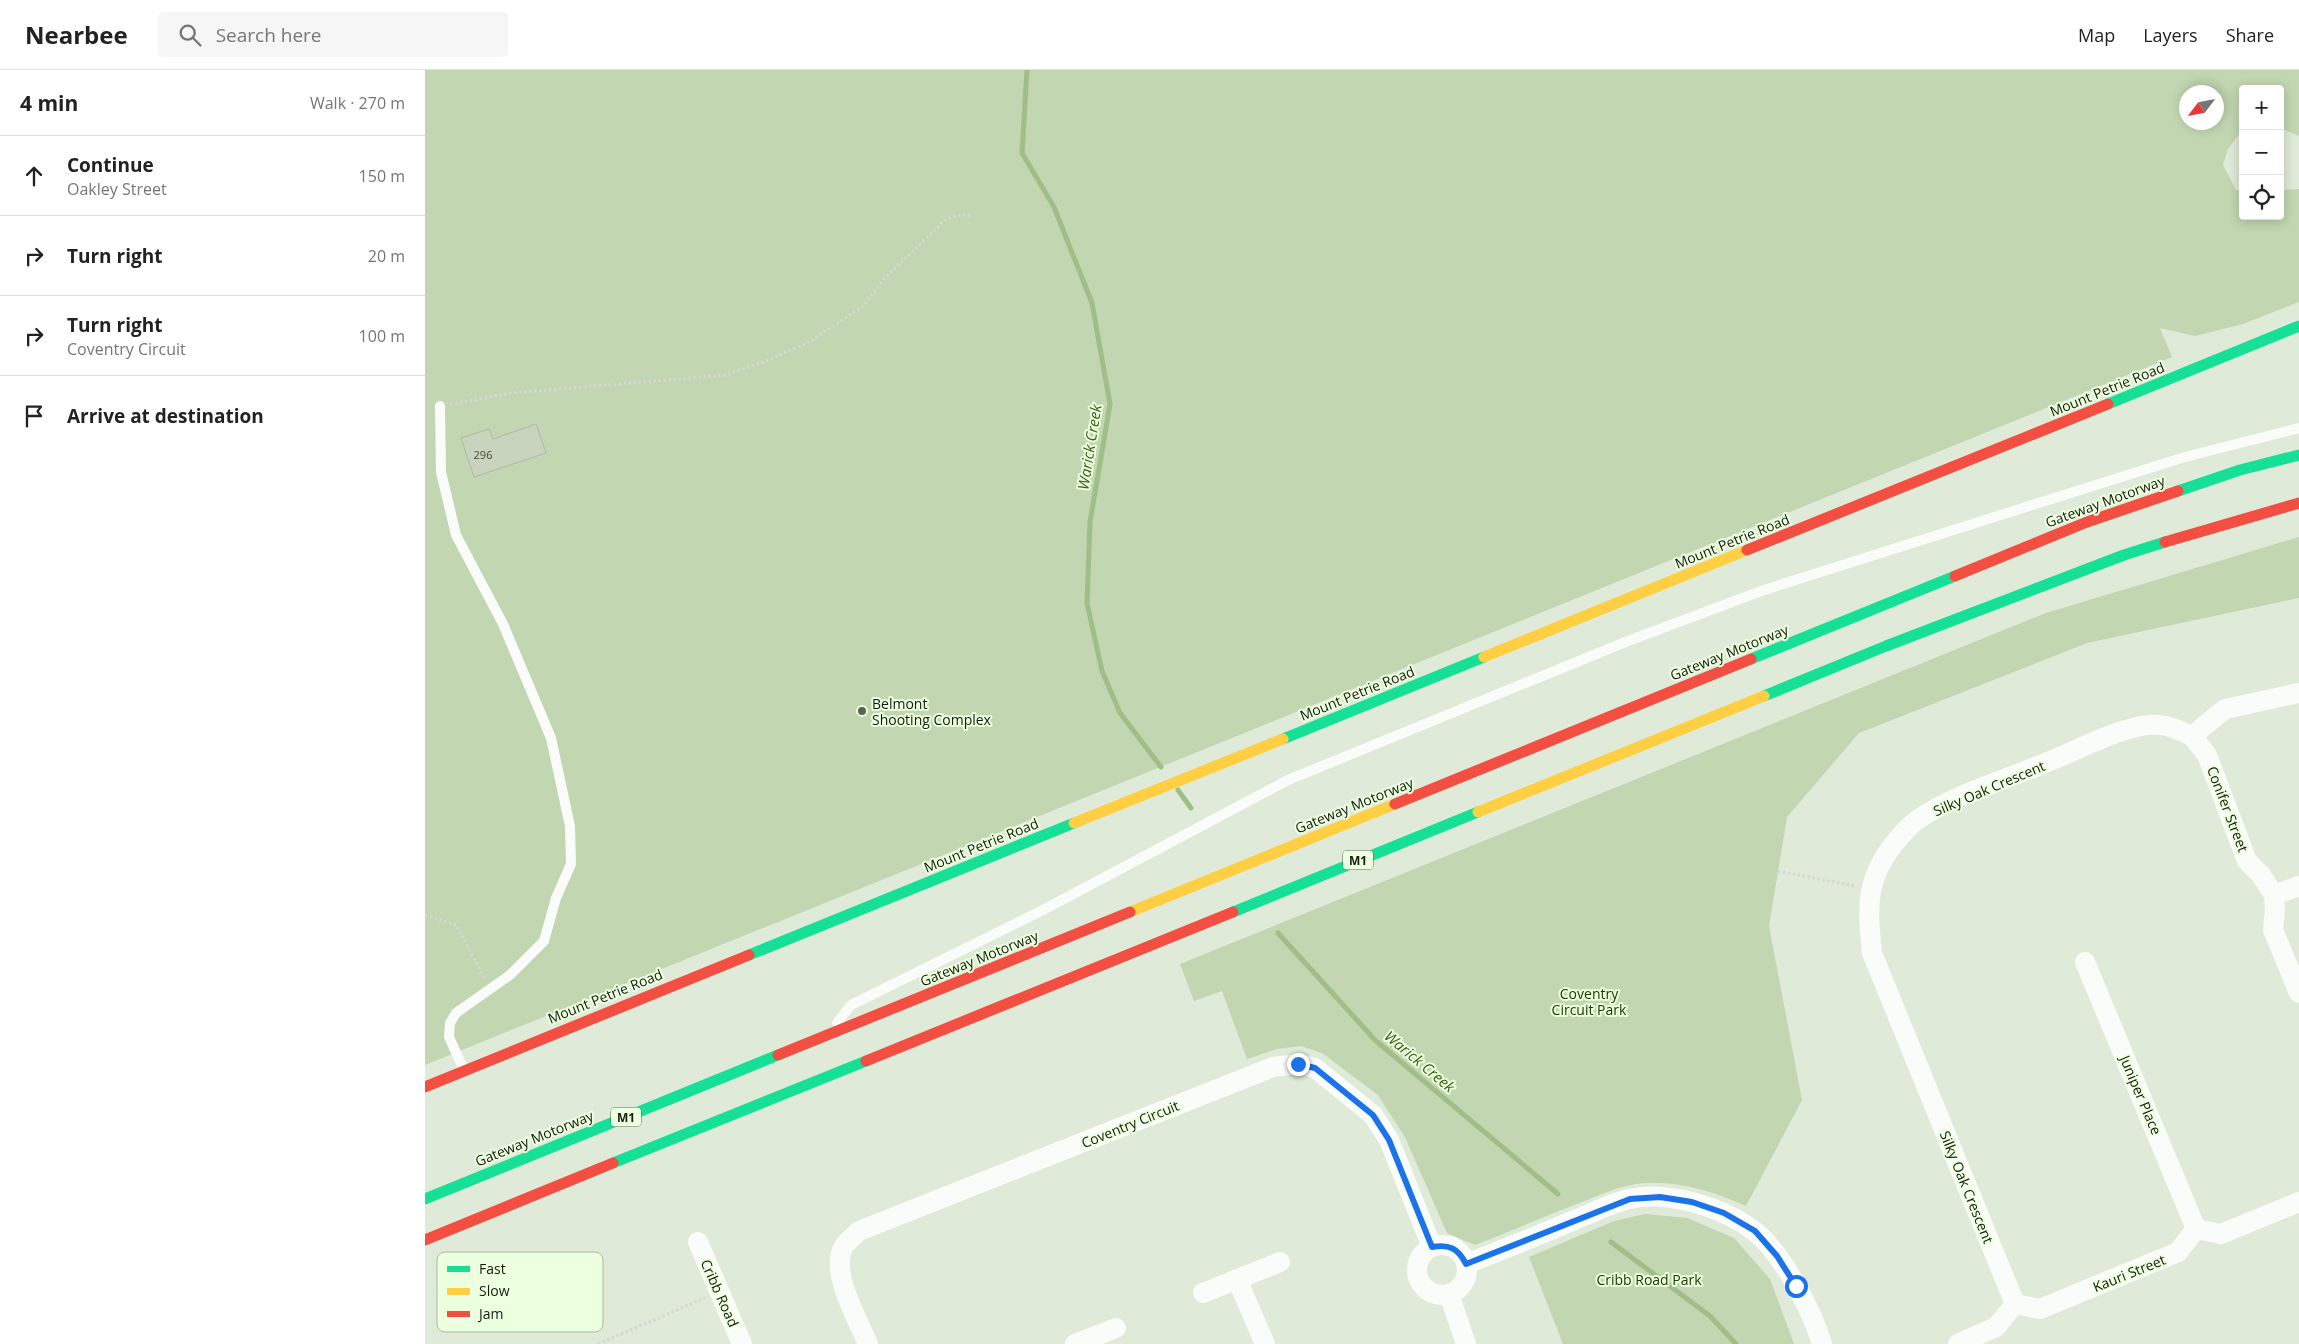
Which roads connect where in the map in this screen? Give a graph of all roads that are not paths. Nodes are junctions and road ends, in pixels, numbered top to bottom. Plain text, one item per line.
1 (2299, 326) edge
2 (440, 406) road end
3 (2299, 428) edge
4 (2299, 454) edge
5 (2299, 503) edge
6 (2299, 693) edge
7 (2191, 736) junction
8 (2299, 886) edge
9 (2274, 895) junction
10 (2085, 962) dead end
11 (2299, 993) edge
12 (828, 1036) junction
13 (464, 1071) junction
14 (425, 1087) edge
15 (425, 1199) edge
16 (2299, 1202) edge
17 (2196, 1228) junction
18 (425, 1240) edge
19 (698, 1242) dead end
20 (1432, 1247) junction
21 (1280, 1262) dead end
22 (1466, 1264) junction
23 (1237, 1279) junction
24 (1203, 1293) dead end
25 (1449, 1294) junction
26 (2015, 1304) junction
27 (1116, 1328) dead end
28 (742, 1344) edge
29 (868, 1344) edge
30 (1075, 1344) edge
31 (1265, 1344) edge
32 (1466, 1344) edge
33 (1822, 1344) edge
34 (1958, 1344) edge

1 - 13 main road, Mount Petrie Road
2 - 13 lane
3 - 12 lane
4 - 12 main road, Gateway Motorway / M1
5 - 18 main road, M1
6 - 7 street
7 - 9 street, Conifer Street
7 - 26 street, Silky Oak Crescent
8 - 9 street
9 - 11 street
10 - 17 street, Juniper Place
12 - 15 main road, Gateway Motorway / M1
13 - 14 main road, Mount Petrie Road
16 - 17 street
17 - 26 street, Kauri Street
19 - 28 street, Cribb Road
20 - 22 street
20 - 25 street
20 - 29 street, Coventry Circuit
21 - 23 street
22 - 25 street
22 - 33 street
23 - 24 street
23 - 31 street
25 - 32 street
26 - 34 street
27 - 30 street

